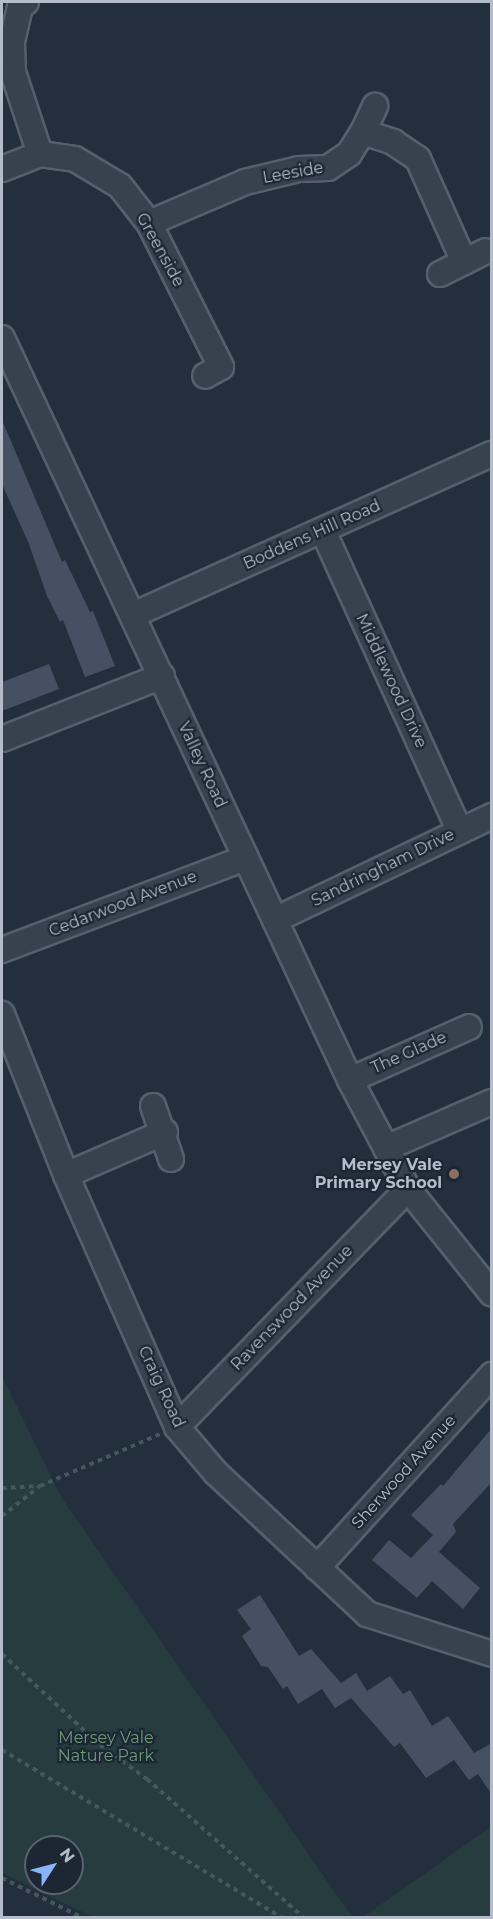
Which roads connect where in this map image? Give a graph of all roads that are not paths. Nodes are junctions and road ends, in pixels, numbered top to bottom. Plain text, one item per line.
1 (26, 2) edge
2 (375, 106) dead end
3 (363, 132) junction
4 (40, 154) junction
5 (2, 169) edge
6 (149, 223) junction
7 (486, 251) dead end
8 (464, 262) junction
9 (440, 274) dead end
10 (2, 338) edge
11 (213, 372) dead end
12 (492, 454) edge
13 (323, 531) junction
14 (133, 615) junction
15 (162, 676) junction
16 (2, 739) edge
17 (492, 816) edge
18 (460, 831) junction
19 (245, 858) junction
20 (275, 920) junction
21 (2, 950) edge
22 (2, 1014) edge
23 (469, 1027) dead end
24 (350, 1080) junction
25 (492, 1101) edge
26 (153, 1106) dead end
27 (165, 1132) junction
28 (386, 1148) junction
29 (171, 1159) dead end
30 (66, 1175) junction
31 (408, 1189) junction
32 (492, 1294) edge
33 (492, 1375) edge
34 (177, 1427) junction
35 (317, 1568) junction
36 (492, 1654) edge

1 - 4 street
2 - 3 street, Leeside
3 - 6 street, Leeside
3 - 8 street
4 - 5 street, Greenside
4 - 6 street, Greenside
6 - 11 street, Greenside
7 - 8 street
8 - 9 street
10 - 14 street, Valley Road
12 - 13 street, Boddens Hill Road
13 - 14 street, Boddens Hill Road
13 - 18 street, Middlewood Drive
14 - 15 street, Valley Road
15 - 16 street
15 - 19 street, Valley Road
17 - 18 street, Sandringham Drive
18 - 20 street, Sandringham Drive
19 - 20 street, Valley Road
19 - 21 street, Cedarwood Avenue
20 - 24 street, Valley Road
22 - 30 street, Craig Road
23 - 24 street, The Glade
24 - 28 street, Valley Road
25 - 28 street
26 - 27 street
27 - 29 street
27 - 30 street
28 - 31 street, Valley Road
30 - 34 street, Craig Road
31 - 32 street, Valley Road
31 - 34 street, Ravenswood Avenue
33 - 35 street, Sherwood Avenue
34 - 35 street, Craig Road
35 - 36 street, Craig Road

